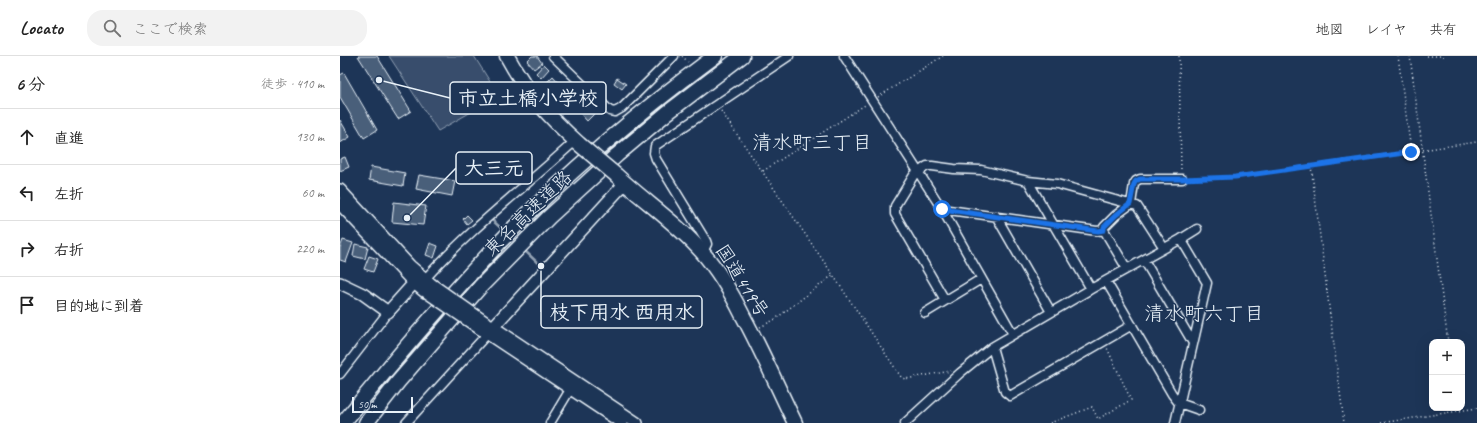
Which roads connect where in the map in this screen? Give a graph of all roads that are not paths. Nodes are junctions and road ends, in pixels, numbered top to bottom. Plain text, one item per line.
1 (506, 56) edge
2 (552, 56) edge
3 (674, 56) edge
4 (715, 56) edge
5 (742, 56) edge
6 (789, 56) edge
7 (844, 56) edge
8 (577, 142) junction
9 (919, 171) junction
10 (620, 179) junction
11 (1182, 179) road end
12 (1028, 181) junction
13 (340, 190) edge
14 (340, 204) edge
15 (1130, 204) junction
16 (942, 209) junction
17 (996, 216) junction
18 (1054, 224) junction
19 (1197, 229) dead end
20 (1104, 230) junction
21 (1181, 239) junction
22 (1164, 248) junction
23 (703, 252) junction
24 (1144, 260) junction
25 (1127, 269) junction
26 (981, 279) junction
27 (1106, 281) junction
28 (340, 283) edge
29 (414, 283) junction
30 (426, 287) junction
31 (1091, 289) junction
32 (945, 300) junction
33 (388, 312) junction
34 (1051, 312) junction
35 (925, 313) dead end
36 (1132, 325) junction
37 (486, 328) junction
38 (1013, 334) junction
39 (1193, 343) junction
40 (992, 347) junction
41 (340, 374) edge
42 (571, 388) junction
43 (1179, 403) junction
44 (1199, 410) dead end
45 (343, 423) edge
46 (366, 423) edge
47 (406, 423) edge
48 (550, 423) edge
49 (622, 423) edge
50 (637, 423) edge
51 (795, 423) edge
52 (905, 423) edge
53 (1175, 423) edge

1 - 8 highway, 国道419号
2 - 3 street
4 - 45 highway, 東名高速道路
5 - 46 highway, 東名高速道路
6 - 23 street
7 - 9 street
8 - 10 highway, 国道419号, bridge
8 - 30 street
9 - 12 street
9 - 16 street
9 - 32 street
10 - 23 highway, 国道419号
10 - 37 street
11 - 15 street
12 - 15 street
12 - 18 street
13 - 30 street
14 - 29 street
15 - 20 street
15 - 22 street
16 - 17 street
16 - 26 street
17 - 18 street
17 - 34 street
18 - 20 street
18 - 31 street
19 - 21 street
20 - 25 street
21 - 22 street
21 - 39 street
22 - 24 street
23 - 51 highway, 国道419号
24 - 25 street
24 - 39 street
25 - 27 street
26 - 32 street
26 - 38 street
27 - 31 street
27 - 36 street
28 - 33 street
29 - 30 street
29 - 33 street
30 - 37 street, bridge
31 - 34 street
32 - 35 street
33 - 41 street
34 - 38 street
36 - 40 street
36 - 43 street
37 - 42 street
37 - 47 street
37 - 50 street
38 - 40 street
39 - 43 street
40 - 52 street
42 - 48 street
42 - 49 street
43 - 44 street
43 - 53 street

